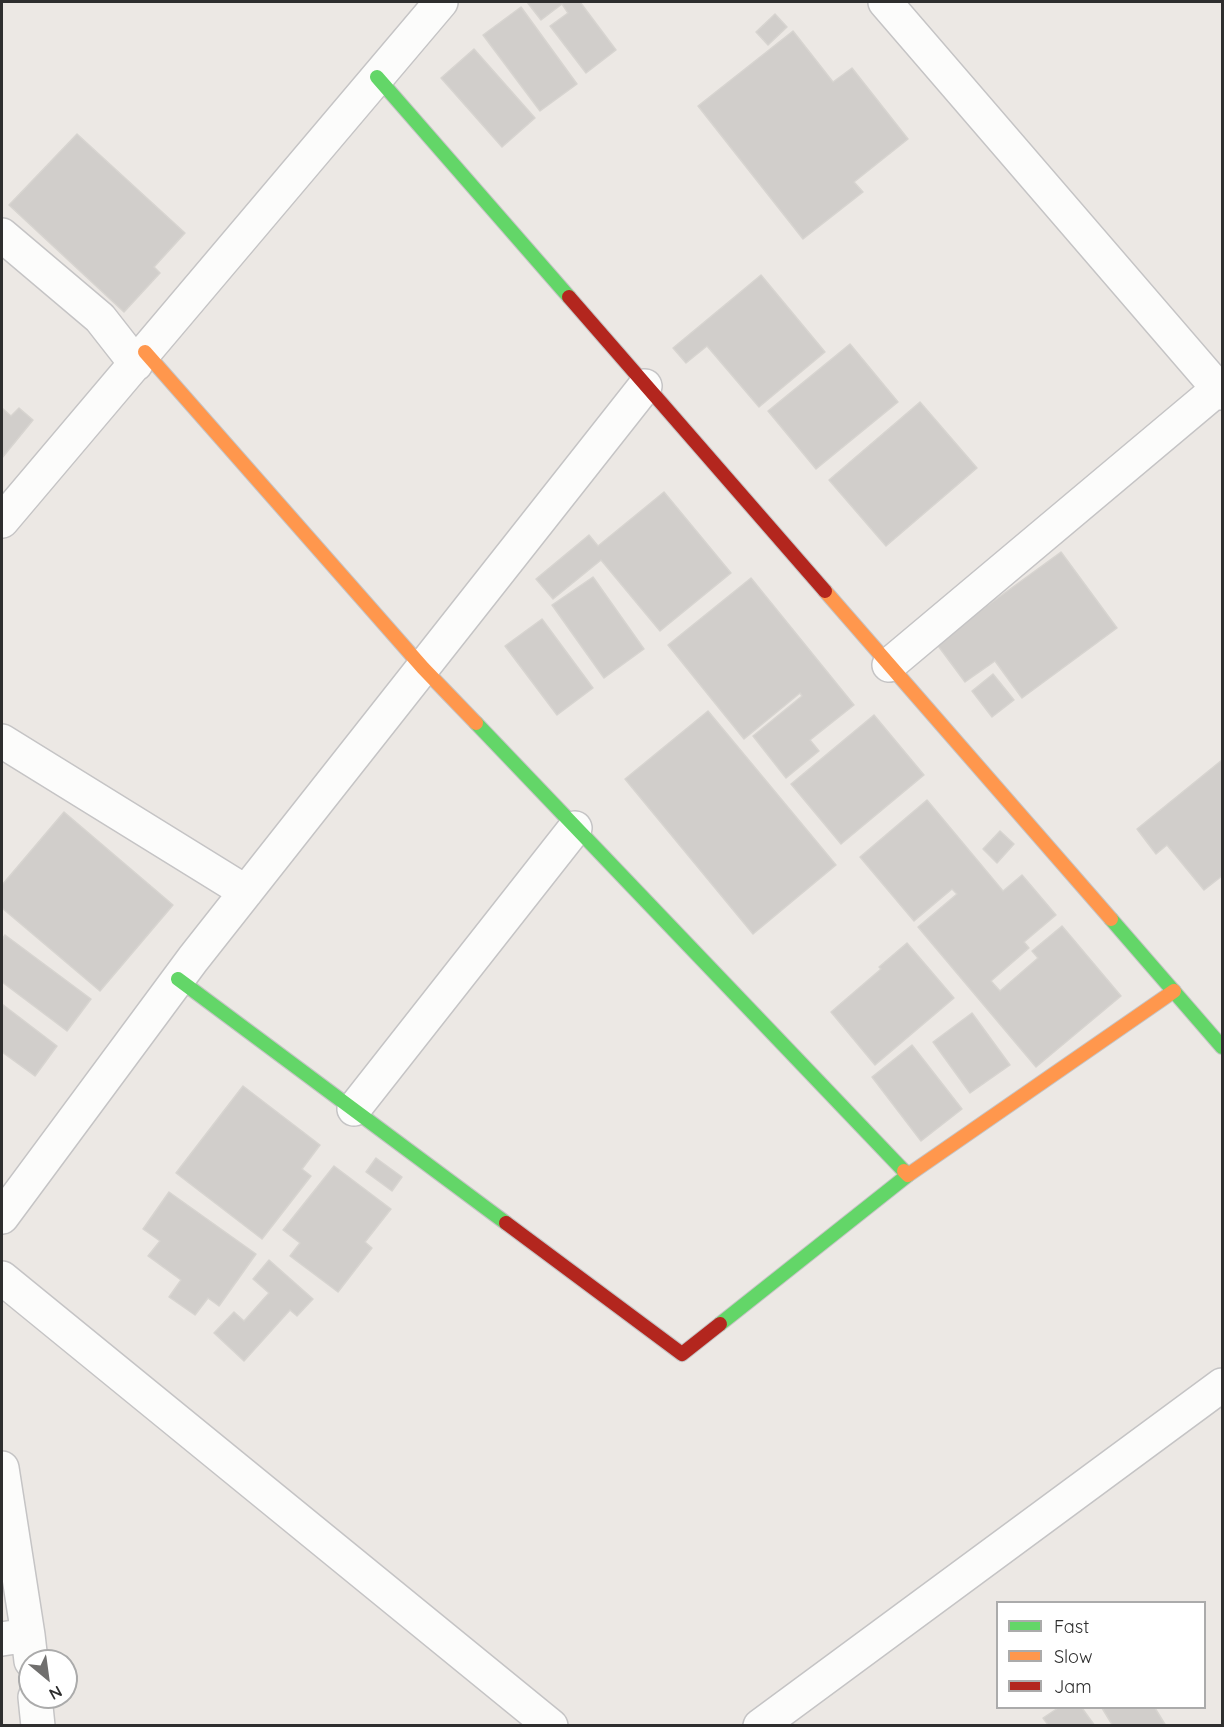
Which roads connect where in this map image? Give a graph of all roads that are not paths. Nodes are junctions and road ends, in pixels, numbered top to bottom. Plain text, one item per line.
1 (441, 2) edge
2 (885, 2) edge
3 (376, 77) junction
4 (2, 235) edge
5 (141, 358) junction
6 (645, 386) junction
7 (1221, 390) edge
8 (2, 521) edge
9 (889, 665) junction
10 (423, 668) junction
11 (2, 741) edge
12 (575, 828) junction
13 (246, 892) junction
14 (178, 979) junction
15 (1174, 991) junction
16 (1222, 1047) edge
17 (354, 1109) junction
18 (908, 1175) junction
19 (2, 1217) edge
20 (2, 1278) edge
21 (1222, 1386) edge
22 (2, 1467) edge
23 (20, 1645) edge
24 (36, 1709) edge
25 (38, 1725) edge
26 (551, 1725) edge
27 (760, 1725) edge

1 - 3 street
2 - 7 street
3 - 5 street
3 - 6 street
4 - 5 street
5 - 8 street
5 - 10 street
6 - 9 street
6 - 10 street
7 - 9 street
9 - 15 street
10 - 12 street
10 - 13 street
11 - 13 street
12 - 17 street
12 - 18 street
13 - 14 street
14 - 17 street
14 - 19 street
15 - 16 street
15 - 18 street
17 - 18 street
20 - 26 street
21 - 27 street
22 - 23 street
24 - 25 street

